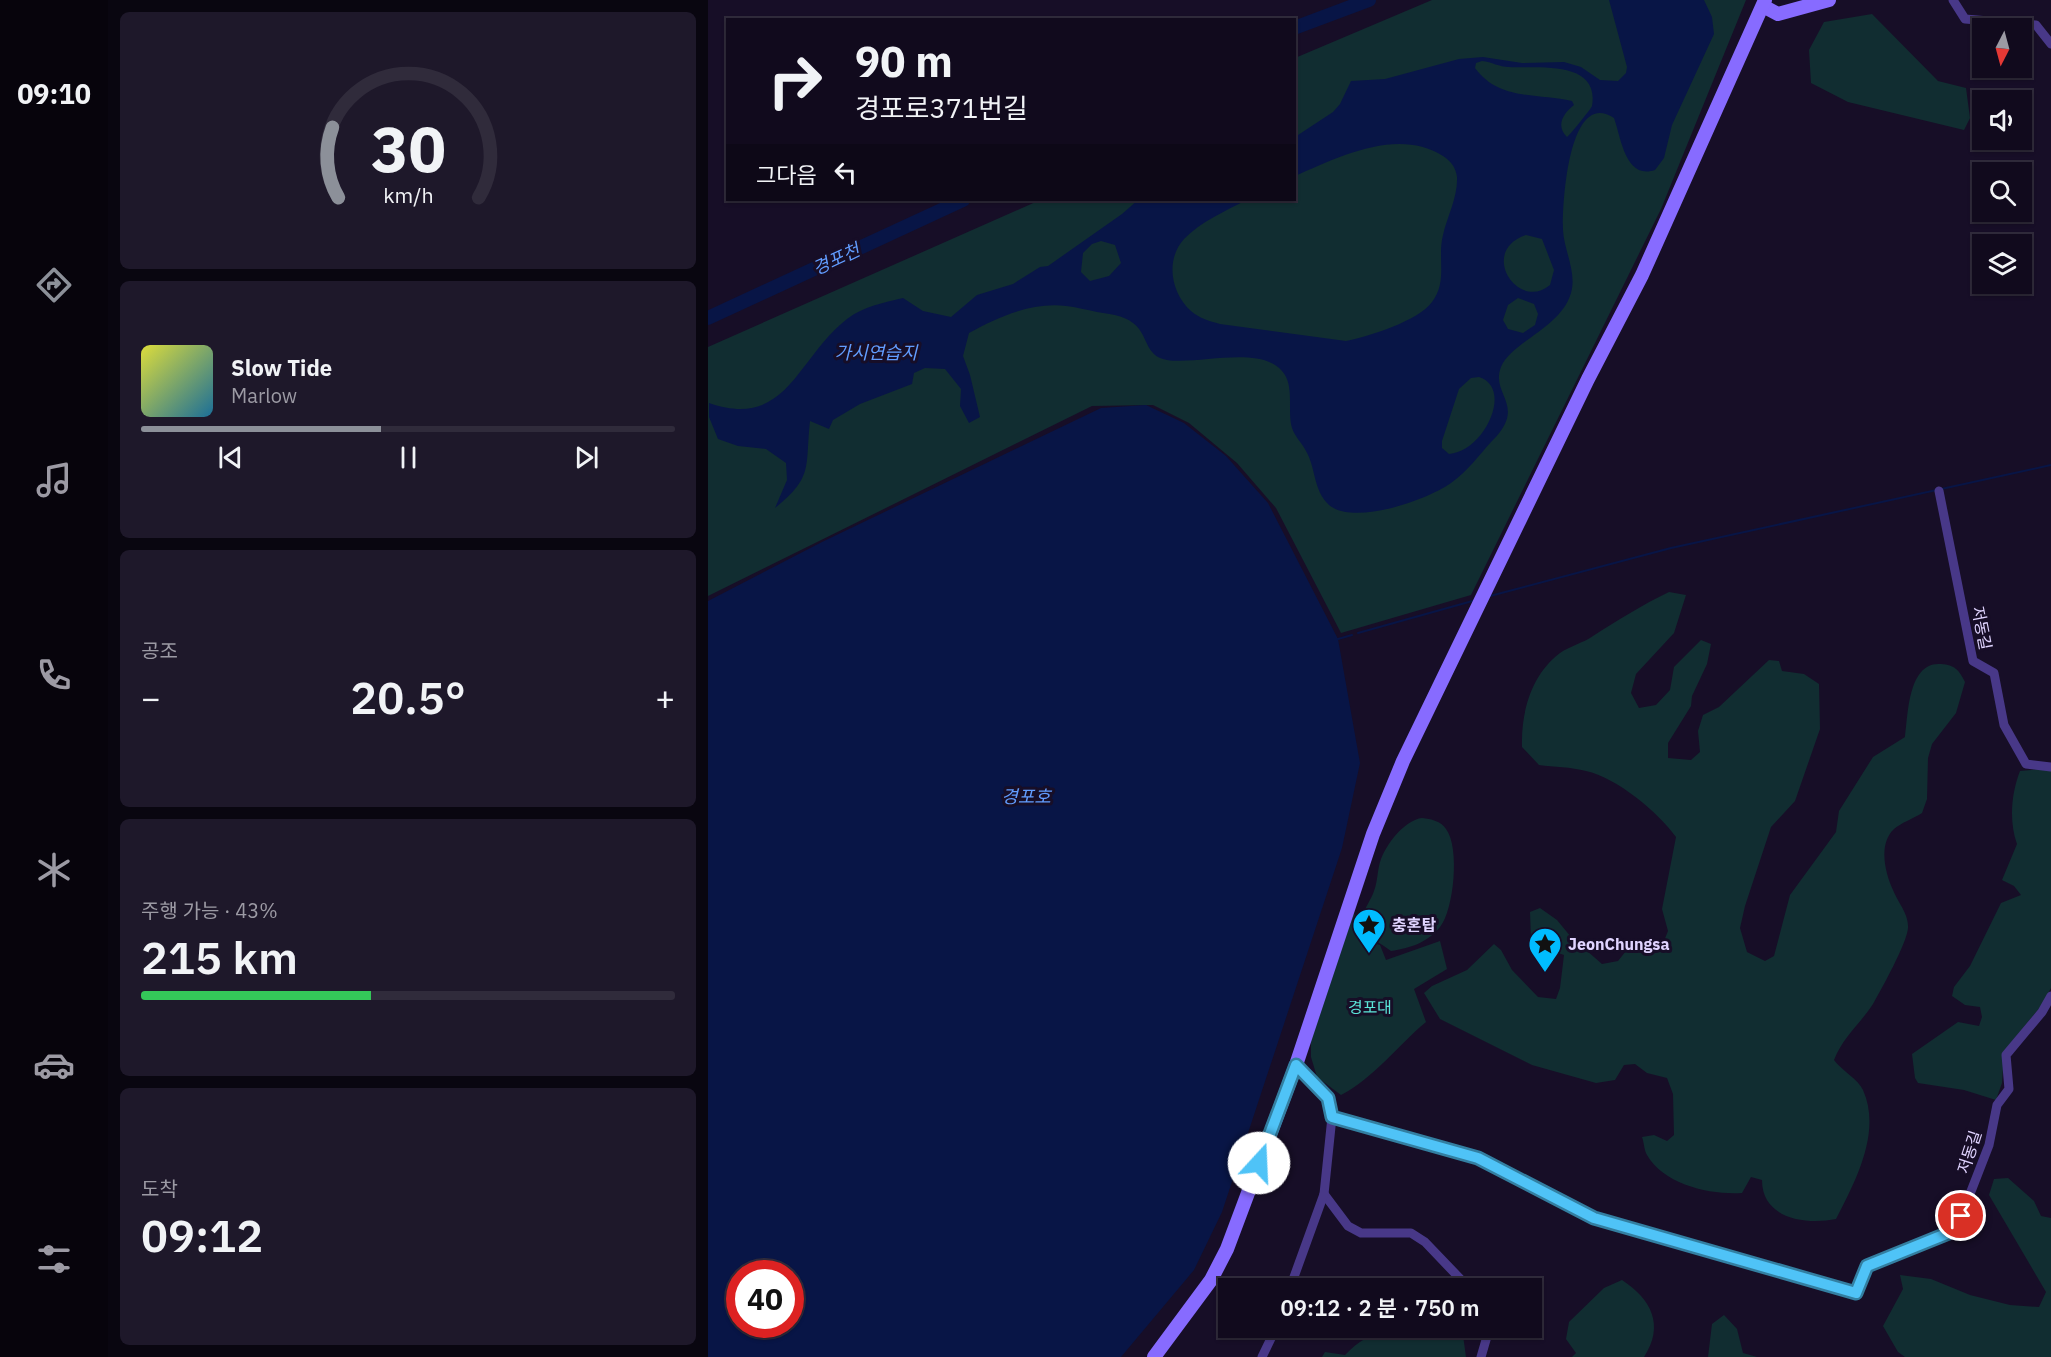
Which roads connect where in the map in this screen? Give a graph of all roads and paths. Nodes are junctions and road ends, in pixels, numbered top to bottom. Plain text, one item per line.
1 (1829, 0) edge
2 (1953, 0) edge
3 (1764, 3) edge
4 (2051, 44) edge
5 (1939, 491) dead end
6 (2051, 766) edge
7 (2051, 996) edge
8 (1296, 1065) junction
9 (1332, 1117) junction
10 (1324, 1194) junction
11 (1294, 1278) edge
12 (1459, 1278) edge
13 (1271, 1338) edge
14 (1487, 1338) edge
15 (1154, 1357) edge
16 (1262, 1357) edge
17 (1481, 1357) edge

1 - 3 street
2 - 4 street
3 - 8 street
5 - 6 street, 저동길
7 - 9 street, 저동길
8 - 9 street
8 - 15 street
9 - 10 street
10 - 11 street
10 - 12 street
13 - 16 street
14 - 17 street

